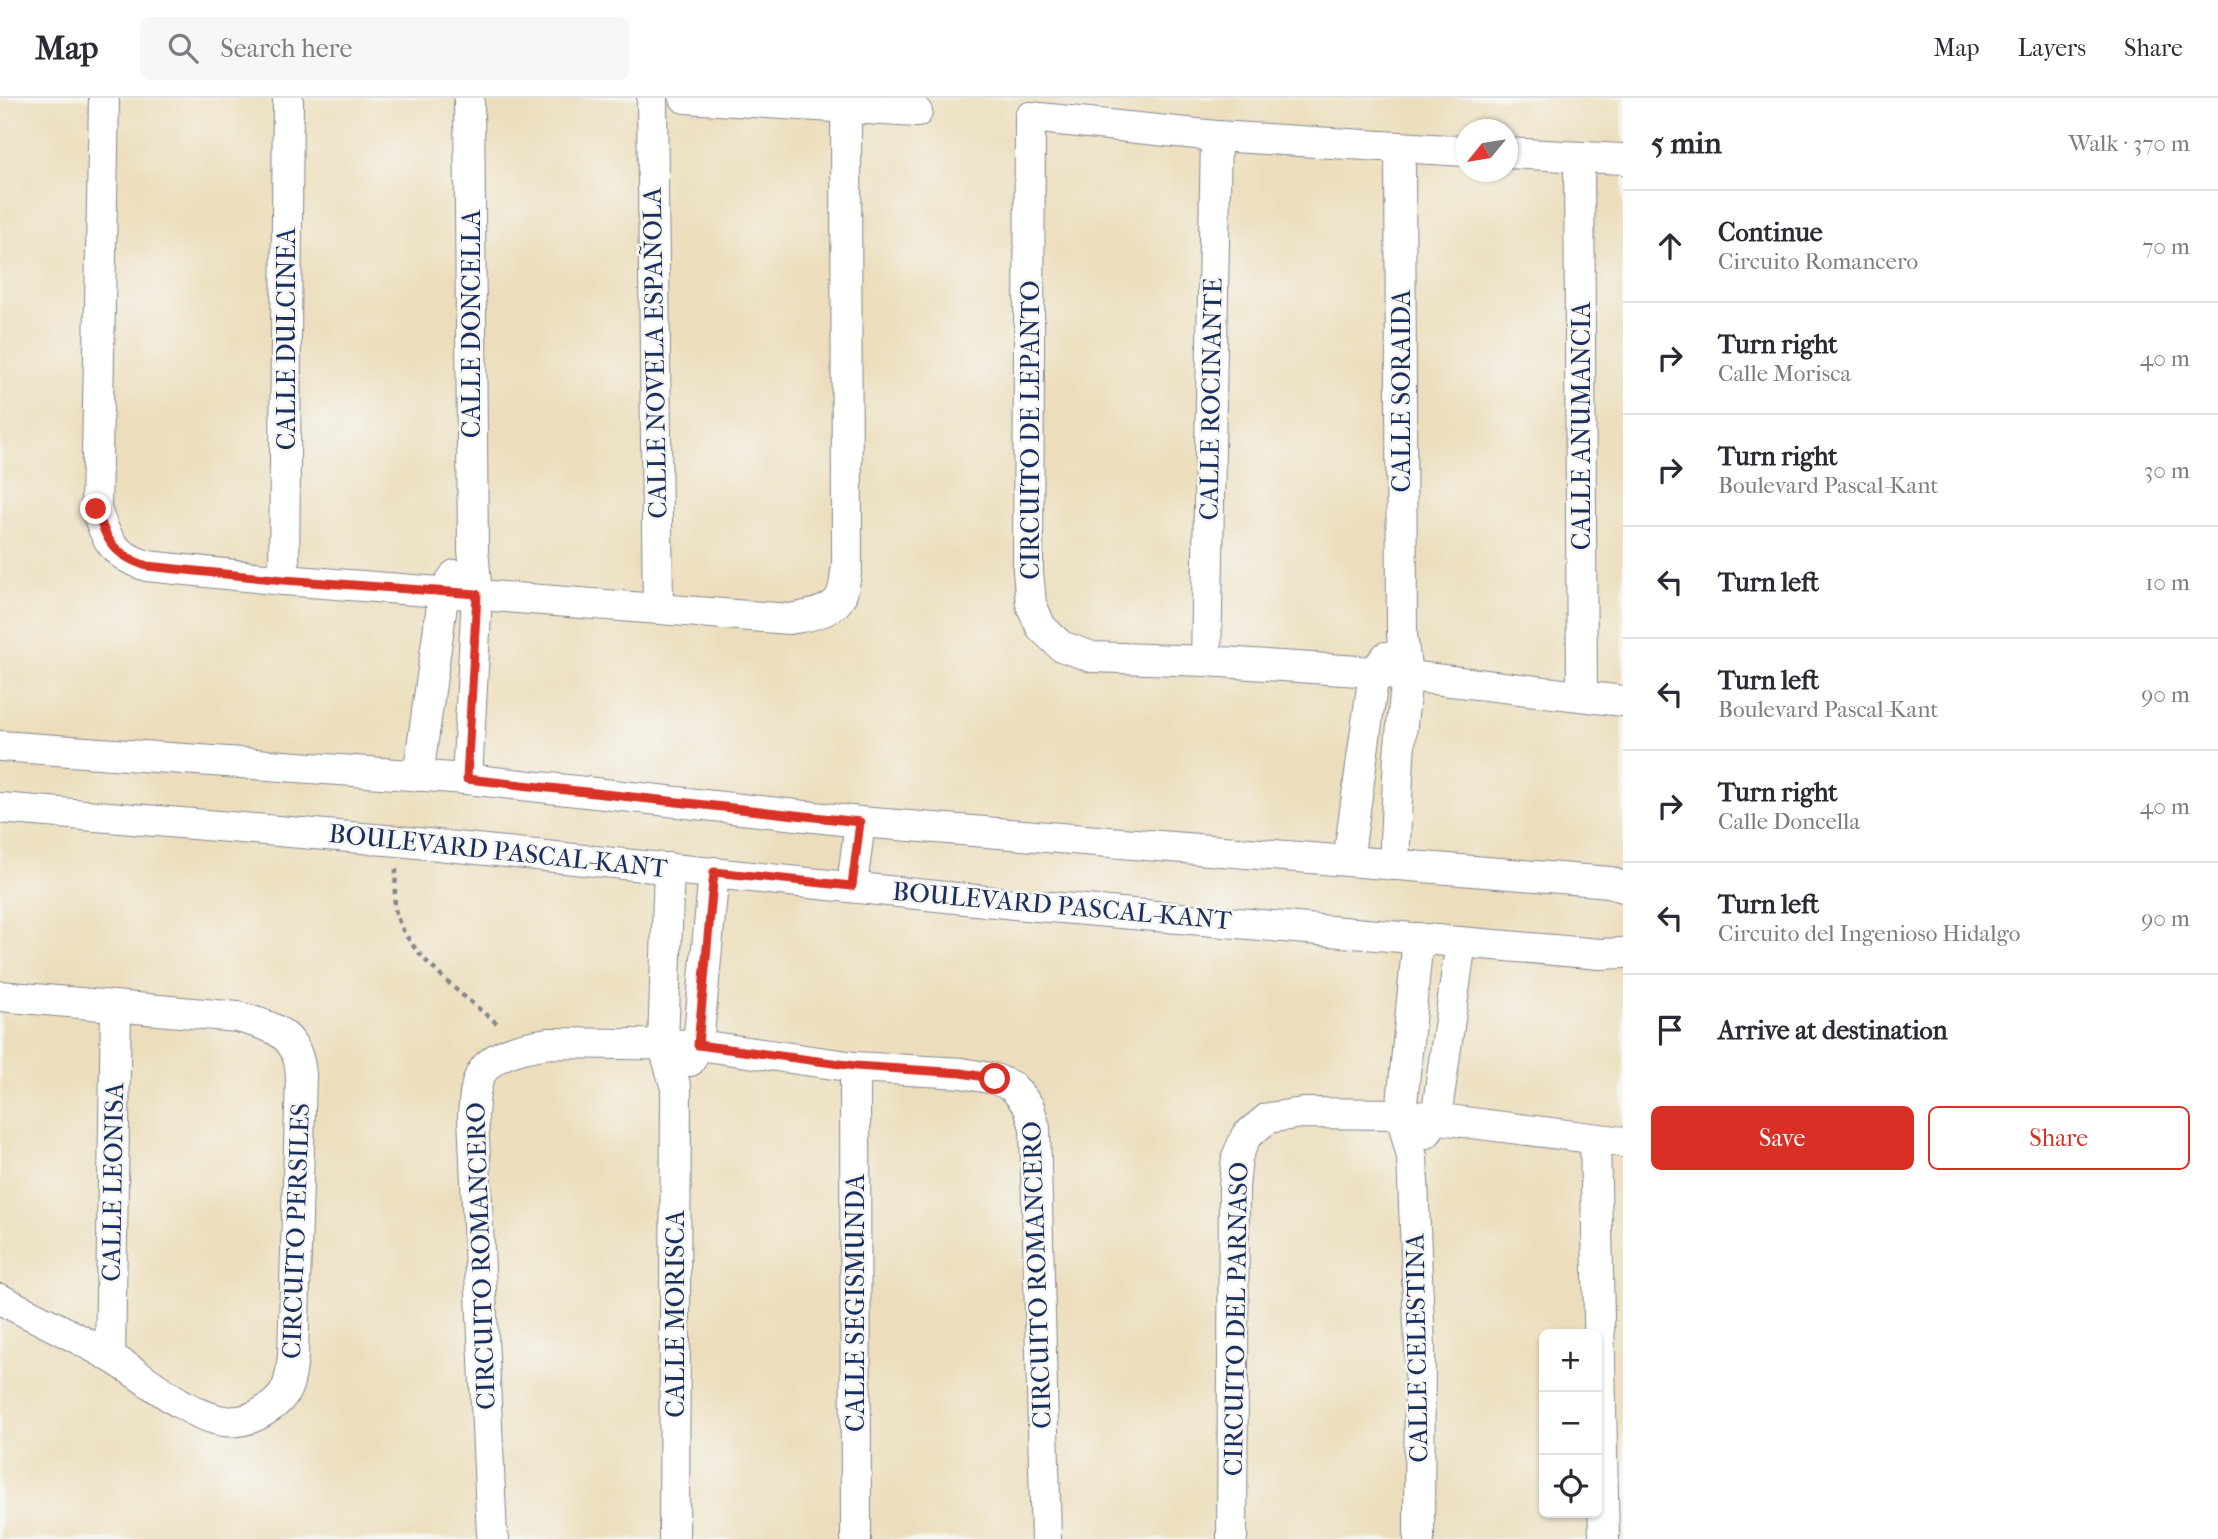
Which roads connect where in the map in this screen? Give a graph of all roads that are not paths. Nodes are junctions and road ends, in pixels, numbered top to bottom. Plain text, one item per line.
1 (104, 98) edge
2 (288, 98) edge
3 (470, 98) edge
4 (652, 98) edge
5 (685, 98) edge
6 (846, 108) junction
7 (917, 112) dead end
8 (1216, 136) junction
9 (1400, 147) junction
10 (1455, 150) edge
11 (1518, 154) edge
12 (1579, 157) junction
13 (1623, 159) edge
14 (473, 549) junction
15 (284, 580) junction
16 (444, 591) junction
17 (477, 594) junction
18 (658, 608) junction
19 (1402, 635) junction
20 (1206, 661) junction
21 (1374, 672) junction
22 (1407, 676) junction
23 (1582, 695) junction
24 (1623, 701) edge
25 (0, 746) edge
26 (418, 776) junction
27 (467, 779) junction
28 (0, 807) edge
29 (860, 822) junction
30 (1348, 861) junction
31 (1394, 865) junction
32 (669, 868) junction
33 (714, 872) junction
34 (852, 886) junction
35 (1623, 887) edge
36 (1418, 938) junction
37 (1461, 942) junction
38 (1623, 953) edge
39 (0, 996) edge
40 (116, 1007) junction
41 (663, 1044) junction
42 (698, 1045) junction
43 (855, 1066) junction
44 (676, 1088) junction
45 (1401, 1114) junction
46 (1436, 1118) junction
47 (1609, 1141) edge
48 (1412, 1157) junction
49 (0, 1299) edge
50 (110, 1356) junction
51 (492, 1538) edge
52 (674, 1539) edge
53 (856, 1539) edge
54 (1046, 1539) edge
55 (1232, 1539) edge
56 (1419, 1539) edge
57 (1604, 1539) edge

1 - 15 street
2 - 15 street, CALLE DULCINEA
3 - 14 street, CALLE DONCELLA
4 - 18 street, CALLE NOVELA ESPAÑOLA
5 - 6 street
6 - 7 street
6 - 18 street
8 - 9 street, CIRCUITO DE LEPANTO
8 - 20 street, CALLE ROCINANTE
8 - 20 street, CIRCUITO DE LEPANTO
9 - 10 street, CIRCUITO DE LEPANTO
9 - 19 street, CALLE SORAIDA
11 - 12 street
12 - 13 street
12 - 23 street, CALLE ANUMANCIA
14 - 16 street
14 - 17 street, CALLE DONCELLA
15 - 16 street
16 - 17 street
16 - 26 street
17 - 18 street
17 - 27 street, CALLE DONCELLA
19 - 21 street
19 - 22 street, CALLE SORAIDA
20 - 21 street, CIRCUITO DE LEPANTO
21 - 22 street, CIRCUITO DE LEPANTO
21 - 30 street
22 - 23 street, CIRCUITO DE LEPANTO
22 - 31 street, CALLE SORAIDA
23 - 24 street, CIRCUITO DE LEPANTO
25 - 26 street
26 - 27 street
27 - 29 street
28 - 32 street, BOULEVARD PASCAL-KANT
29 - 30 street
29 - 34 street
30 - 31 street
31 - 35 street
32 - 33 street, BOULEVARD PASCAL-KANT
32 - 41 street, CALLE MORISCA
33 - 34 street, BOULEVARD PASCAL-KANT
33 - 42 street, CALLE MORISCA
34 - 36 street, BOULEVARD PASCAL-KANT
36 - 37 street, BOULEVARD PASCAL-KANT
36 - 45 street
37 - 38 street, BOULEVARD PASCAL-KANT
37 - 46 street
39 - 40 street, CIRCUITO PERSILES
40 - 50 street, CALLE LEONISA
40 - 50 street, CIRCUITO PERSILES
41 - 42 street, CIRCUITO ROMANCERO
41 - 44 street, CALLE MORISCA
41 - 51 street, CIRCUITO ROMANCERO
42 - 43 street, CIRCUITO ROMANCERO
42 - 44 street, CALLE MORISCA
43 - 53 street, CALLE SEGISMUNDA
43 - 54 street, CIRCUITO ROMANCERO
44 - 52 street, CALLE MORISCA
45 - 46 street, CIRCUITO DEL PARNASO
45 - 48 street, CALLE CELESTINA
45 - 55 street, CIRCUITO DEL PARNASO
46 - 47 street, CIRCUITO DEL PARNASO
46 - 48 street
47 - 57 street
48 - 56 street, CALLE CELESTINA
49 - 50 street, CIRCUITO PERSILES

